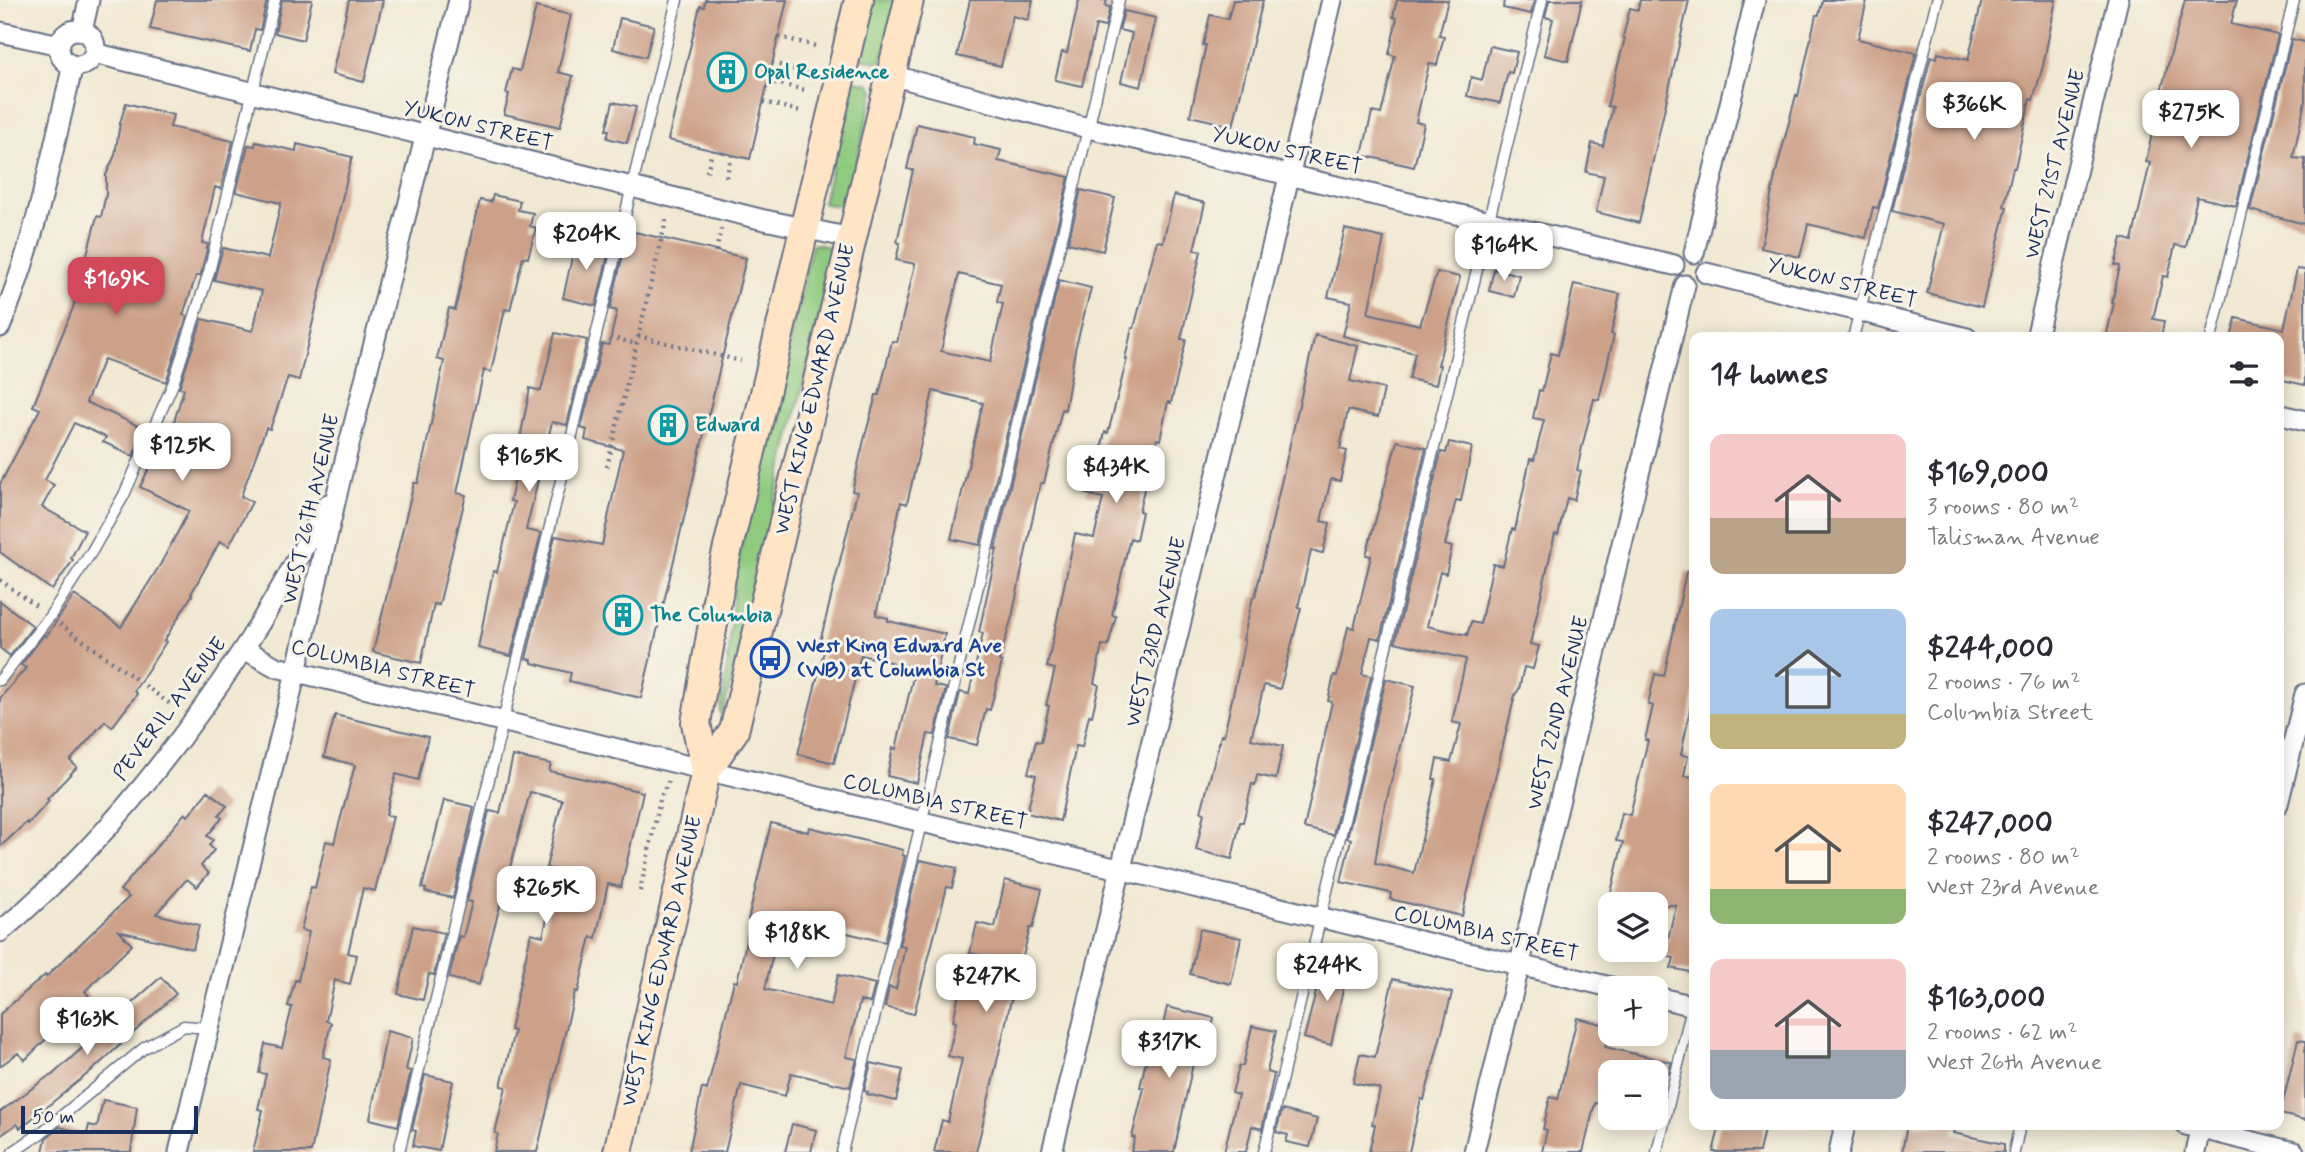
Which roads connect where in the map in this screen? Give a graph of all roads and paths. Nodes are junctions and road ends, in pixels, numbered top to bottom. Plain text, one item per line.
1 (89, 0) edge
2 (275, 0) edge
3 (459, 0) edge
4 (677, 0) edge
5 (859, 0) edge
6 (909, 0) edge
7 (1119, 0) edge
8 (1332, 0) edge
9 (1542, 0) edge
10 (1755, 0) edge
11 (1937, 0) edge
12 (2118, 0) edge
13 (2294, 0) edge
14 (82, 31) junction
15 (0, 32) edge
16 (779, 37) dead end
17 (60, 44) junction
18 (816, 46) dead end
19 (94, 53) junction
20 (772, 63) dead end
21 (73, 65) junction
22 (810, 73) dead end
23 (891, 75) junction
24 (768, 81) dead end
25 (805, 90) dead end
26 (253, 93) junction
27 (763, 102) dead end
28 (800, 111) dead end
29 (1088, 128) junction
30 (426, 137) junction
31 (712, 151) dead end
32 (732, 155) dead end
33 (707, 172) dead end
34 (1289, 175) junction
35 (726, 177) dead end
36 (632, 186) junction
37 (667, 216) dead end
38 (1490, 222) junction
39 (721, 229) dead end
40 (805, 229) junction
41 (851, 238) junction
42 (716, 251) dead end
43 (1694, 254) junction
44 (1674, 265) junction
45 (1706, 273) junction
46 (1685, 285) junction
47 (1860, 311) junction
48 (0, 327) edge
49 (1855, 332) edge
50 (1943, 332) edge
51 (2037, 332) edge
52 (2212, 332) edge
53 (638, 336) junction
54 (612, 338) dead end
55 (636, 344) junction
56 (741, 361) dead end
57 (2284, 416) edge
58 (2305, 421) edge
59 (607, 467) dead end
60 (339, 485) junction
61 (0, 580) edge
62 (50, 616) junction
63 (244, 649) junction
64 (296, 672) junction
65 (0, 680) edge
66 (2305, 694) edge
67 (173, 706) dead end
68 (503, 722) junction
69 (706, 771) junction
70 (2284, 780) edge
71 (669, 781) dead end
72 (921, 822) junction
73 (1121, 870) junction
74 (640, 891) dead end
75 (1320, 918) junction
76 (0, 932) edge
77 (1520, 966) junction
78 (1598, 984) edge
79 (1668, 999) edge
80 (1689, 1003) edge
81 (1689, 1024) edge
82 (209, 1028) junction
83 (1844, 1130) edge
84 (2019, 1130) edge
85 (2196, 1130) edge
86 (2211, 1130) edge
87 (13, 1152) edge
88 (179, 1152) edge
89 (399, 1152) edge
90 (618, 1152) edge
91 (842, 1152) edge
92 (1052, 1152) edge
93 (1265, 1152) edge
94 (1474, 1152) edge
95 (1657, 1152) edge
96 (1839, 1152) edge
97 (2014, 1152) edge
98 (2195, 1152) edge
99 (2294, 1152) edge

1 - 14 street
2 - 26 lane
3 - 30 street, WEST 26TH AVENUE
4 - 36 lane
5 - 40 main road, WEST KING EDWARD AVENUE
6 - 23 main road, WEST KING EDWARD AVENUE
7 - 29 lane
8 - 34 street, WEST 23RD AVENUE
9 - 38 lane
10 - 43 street
11 - 47 lane
12 - 51 street, WEST 21ST AVENUE
13 - 52 lane
14 - 17 street
14 - 19 street
15 - 17 street
16 - 18 path
17 - 21 street
19 - 21 street
19 - 26 street, YUKON STREET
20 - 22 path
21 - 48 street
23 - 29 street, YUKON STREET
23 - 41 main road, WEST KING EDWARD AVENUE
24 - 25 path
26 - 30 street, YUKON STREET
26 - 62 lane
27 - 28 path
29 - 34 street, YUKON STREET
29 - 72 lane
30 - 36 street, YUKON STREET
30 - 60 street, WEST 26TH AVENUE
31 - 33 path
32 - 35 path
34 - 38 street, YUKON STREET
34 - 73 street, WEST 23RD AVENUE
36 - 40 street, YUKON STREET
36 - 68 lane
37 - 53 path
38 - 44 street, YUKON STREET
38 - 75 lane
39 - 42 path
40 - 41 street, YUKON STREET
40 - 69 main road, WEST KING EDWARD AVENUE
41 - 69 main road, WEST KING EDWARD AVENUE
43 - 44 street
43 - 45 street
44 - 46 street
45 - 46 street
45 - 47 street, YUKON STREET
46 - 77 street, WEST 22ND AVENUE
47 - 49 lane
47 - 50 street, YUKON STREET
53 - 55 path
53 - 56 path
54 - 55 path
55 - 59 path
57 - 58 street
60 - 63 street, PEVERIL AVENUE
60 - 64 street, WEST 26TH AVENUE
61 - 62 path
62 - 65 lane
62 - 67 path
63 - 64 street, COLUMBIA STREET
63 - 76 street, PEVERIL AVENUE
64 - 68 street, COLUMBIA STREET
64 - 82 street, WEST 26TH AVENUE
66 - 70 street
68 - 69 street, COLUMBIA STREET
68 - 89 lane
69 - 72 street, COLUMBIA STREET
69 - 90 main road, WEST KING EDWARD AVENUE
71 - 74 path, WEST KING EDWARD AVENUE
72 - 73 street, COLUMBIA STREET
72 - 91 lane
73 - 75 street, COLUMBIA STREET
73 - 92 street, WEST 23RD AVENUE
75 - 77 street, COLUMBIA STREET
75 - 93 lane
77 - 78 street, COLUMBIA STREET
77 - 94 street, WEST 22ND AVENUE
79 - 80 street
81 - 95 lane
82 - 87 lane
82 - 88 street, WEST 26TH AVENUE
83 - 96 street
84 - 97 lane
85 - 98 street
86 - 99 street

